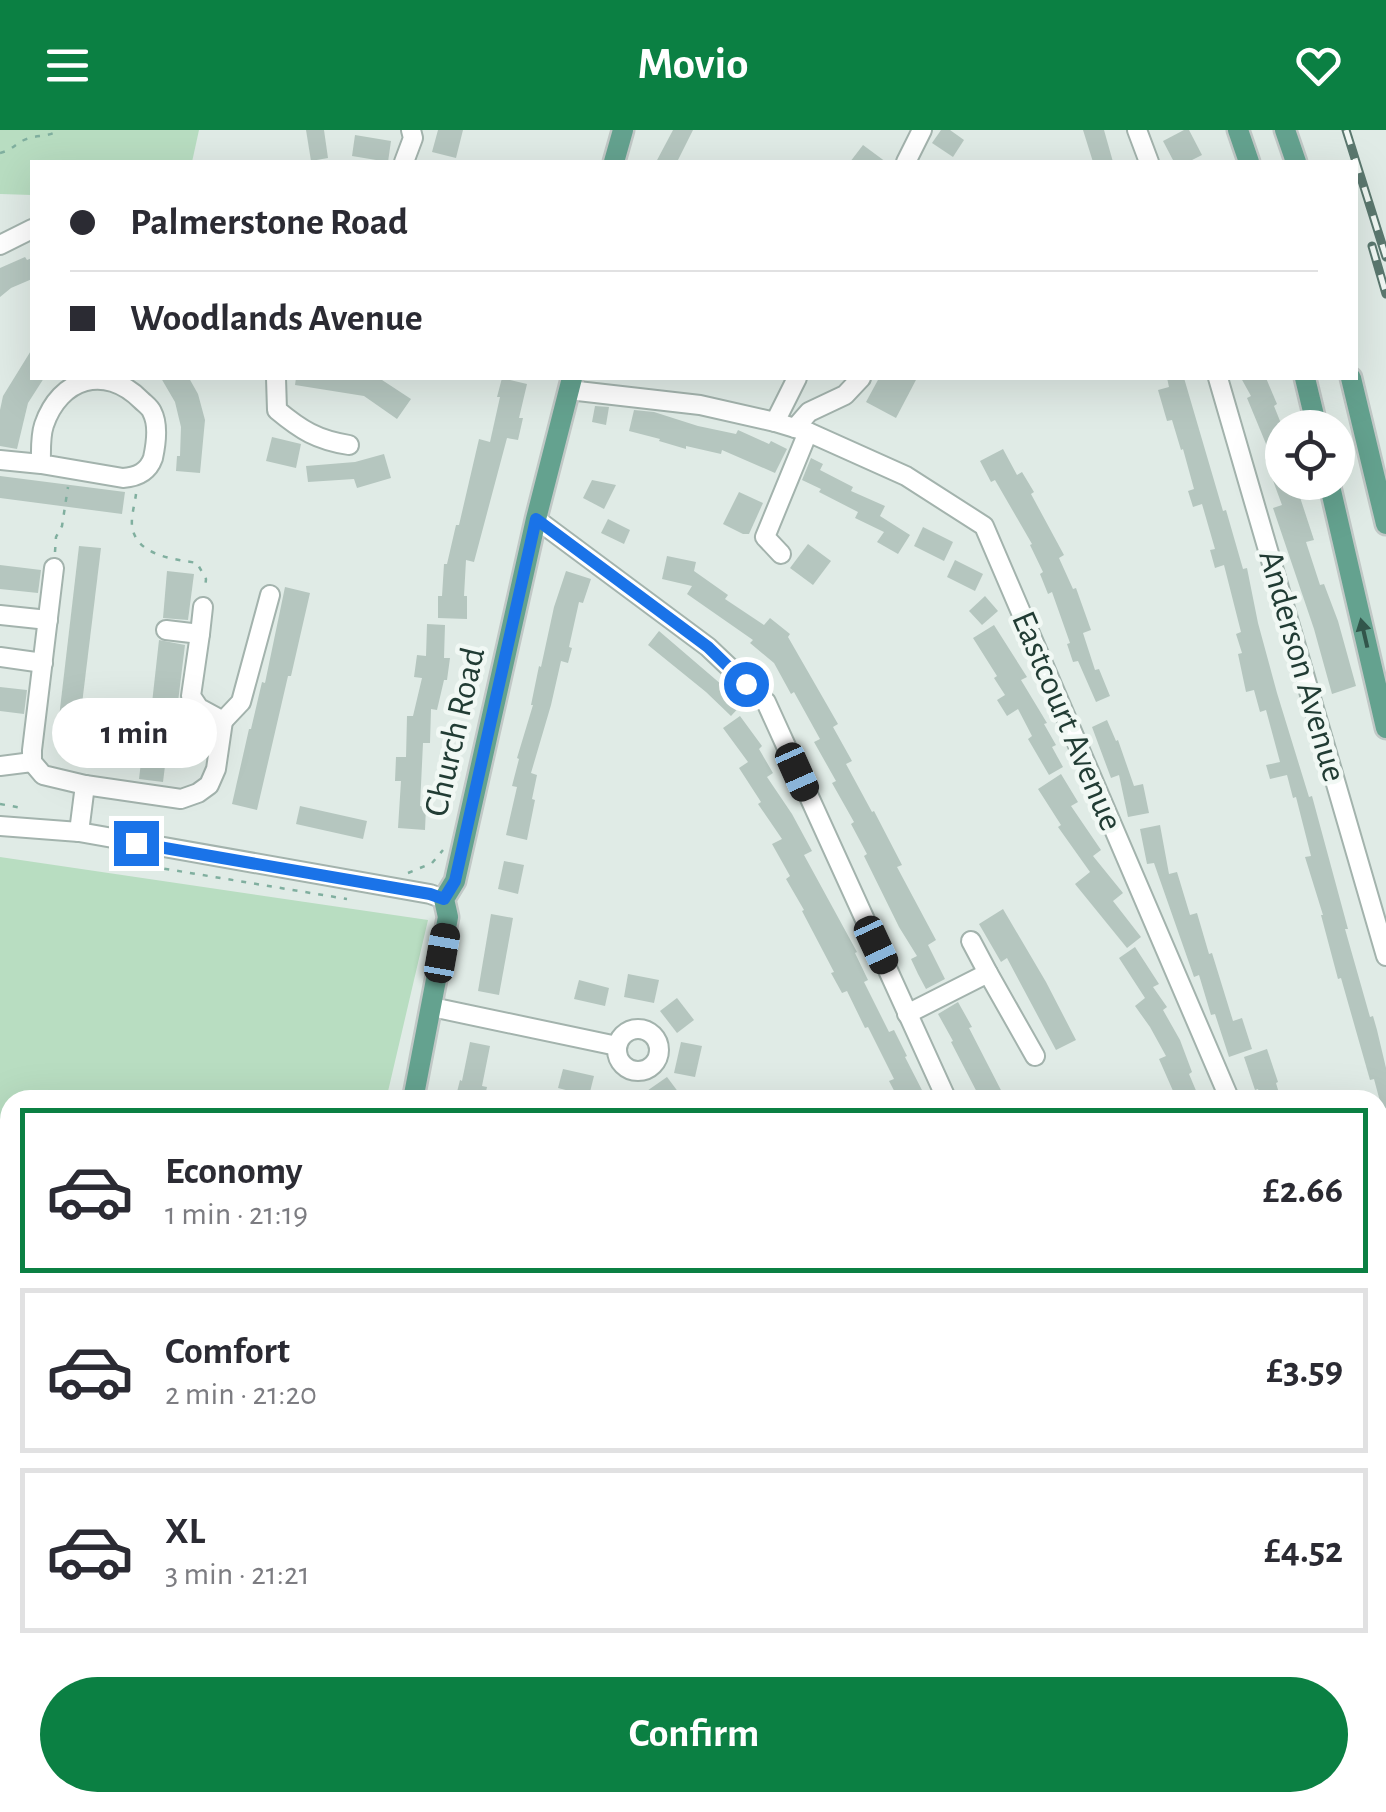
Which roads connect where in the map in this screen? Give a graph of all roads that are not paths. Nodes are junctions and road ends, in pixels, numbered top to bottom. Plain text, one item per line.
1 (412, 130) edge
2 (623, 130) edge
3 (922, 130) edge
4 (1138, 130) edge
5 (1238, 130) edge
6 (1285, 130) edge
7 (405, 160) edge
8 (615, 160) edge
9 (907, 160) edge
10 (1148, 160) edge
11 (1248, 160) edge
12 (1295, 160) edge
13 (30, 230) edge
14 (0, 245) edge
15 (88, 380) edge
16 (110, 380) edge
17 (276, 380) edge
18 (795, 380) edge
19 (859, 380) edge
20 (1219, 380) edge
21 (1305, 380) edge
22 (1352, 380) edge
23 (570, 384) edge
24 (1312, 410) edge
25 (775, 422) junction
26 (801, 430) junction
27 (335, 449) dead end
28 (0, 460) edge
29 (41, 464) junction
30 (1333, 500) edge
31 (536, 519) junction
32 (1386, 524) edge
33 (781, 554) dead end
34 (54, 568) road end
35 (270, 594) dead end
36 (203, 608) road end
37 (0, 615) edge
38 (48, 620) junction
39 (166, 630) dead end
40 (200, 634) junction
41 (260, 634) junction
42 (280, 636) dead end
43 (0, 657) edge
44 (43, 663) junction
45 (223, 720) junction
46 (1386, 728) edge
47 (32, 762) junction
48 (0, 766) edge
49 (85, 785) junction
50 (0, 826) edge
51 (79, 832) junction
52 (444, 899) junction
53 (971, 942) dead end
54 (1386, 956) edge
55 (988, 973) junction
56 (432, 1008) junction
57 (907, 1014) junction
58 (617, 1046) dead end
59 (1035, 1056) dead end
60 (415, 1090) edge
61 (942, 1090) edge
62 (1226, 1090) edge

1 - 7 street
2 - 8 main road
3 - 9 street
4 - 10 street
5 - 11 main road
6 - 12 main road
13 - 14 street
15 - 29 street
16 - 29 street
17 - 27 street
18 - 25 street
19 - 26 street
20 - 54 street, Anderson Avenue
21 - 24 main road
22 - 32 main road
23 - 25 street, Eastcourt Avenue
23 - 31 main road, Church Road
25 - 26 street, Eastcourt Avenue
26 - 33 street
26 - 62 street, Eastcourt Avenue
28 - 29 street
46 -> 30 main road
31 - 52 main road, Church Road
31 - 57 street
34 - 38 street
35 - 41 street
36 - 40 street
37 - 38 street
38 - 44 street
39 - 40 street
40 - 45 street
41 - 42 street
41 - 45 street
43 - 44 street
44 - 47 street
45 - 49 street
47 - 48 street
47 - 49 street
49 - 51 street
50 - 51 street
51 - 52 street
52 - 56 main road, Church Road
53 - 55 street
55 - 57 street
55 - 59 street
56 - 58 street
56 - 60 main road, Church Road
57 - 61 street

